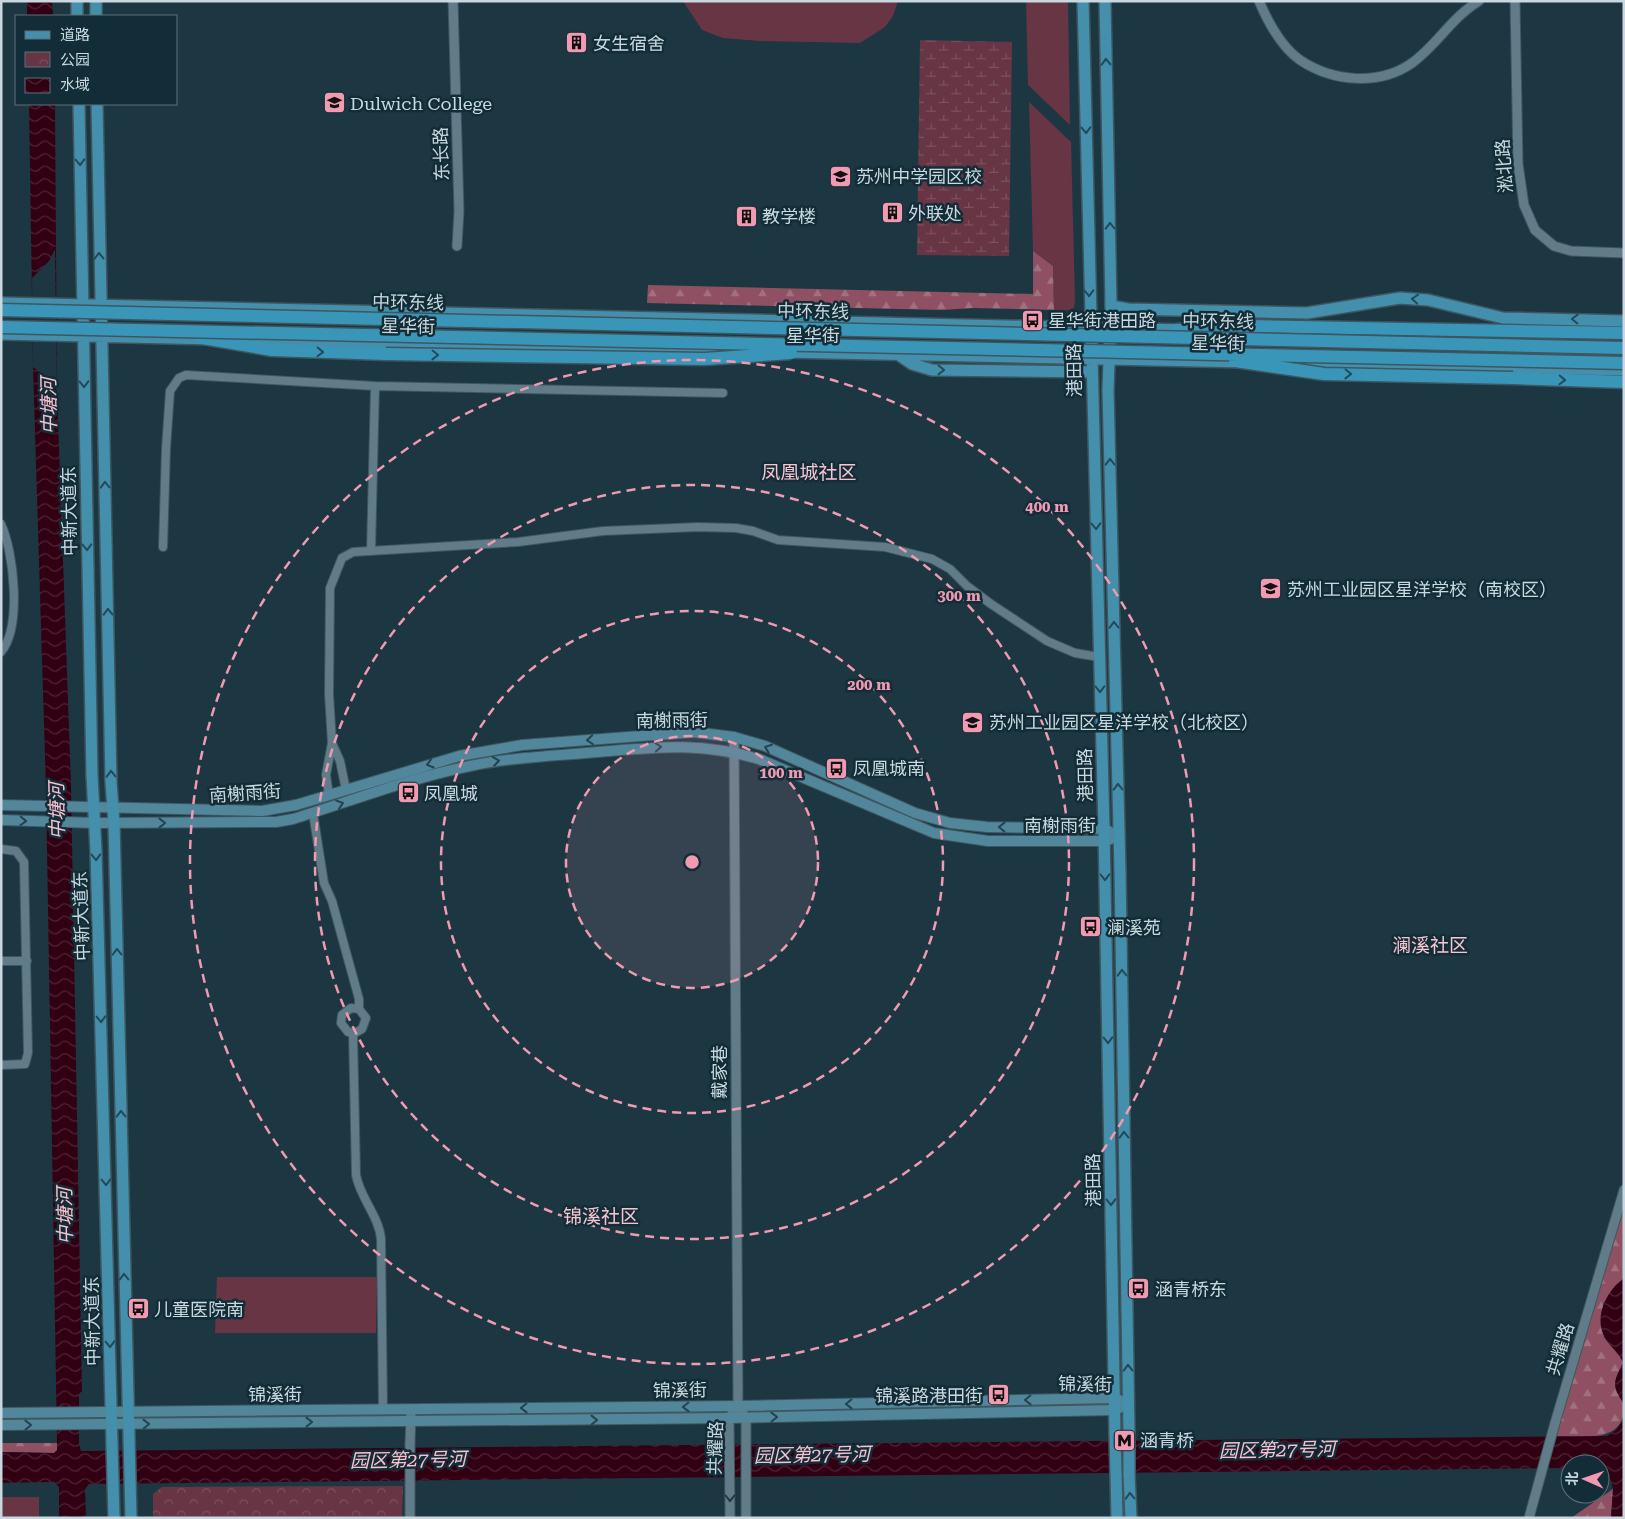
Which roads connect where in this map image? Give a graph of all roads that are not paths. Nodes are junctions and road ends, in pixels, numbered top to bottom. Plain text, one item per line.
1 (77, 1) edge
2 (96, 1) edge
3 (453, 1) edge
4 (1083, 1) edge
5 (1105, 1) edge
6 (1260, 1) edge
7 (1479, 1) edge
8 (1515, 1) edge
9 (77, 15) edge
10 (96, 15) edge
11 (79, 105) edge
12 (97, 105) edge
13 (457, 246) dead end
14 (1624, 253) edge
15 (1, 302) edge
16 (82, 304) junction
17 (100, 305) junction
18 (1111, 306) junction
19 (1, 310) edge
20 (1624, 320) edge
21 (1, 327) edge
22 (1091, 327) junction
23 (1110, 327) junction
24 (1177, 330) junction
25 (1624, 333) edge
26 (1, 334) edge
27 (83, 336) junction
28 (100, 336) junction
29 (202, 338) junction
30 (1624, 338) edge
31 (862, 347) junction
32 (1624, 348) edge
33 (1178, 352) junction
34 (896, 354) junction
35 (1091, 358) junction
36 (1109, 358) junction
37 (1624, 363) edge
38 (1624, 370) edge
39 (1092, 372) junction
40 (1624, 382) edge
41 (375, 386) junction
42 (724, 392) dead end
43 (1, 524) edge
44 (163, 547) dead end
45 (370, 551) junction
46 (1, 652) edge
47 (1099, 656) junction
48 (734, 737) junction
49 (332, 742) junction
50 (733, 752) junction
51 (346, 790) junction
52 (329, 795) junction
53 (1, 805) edge
54 (93, 808) junction
55 (112, 809) junction
56 (313, 813) junction
57 (1, 820) edge
58 (95, 823) junction
59 (114, 823) junction
60 (1104, 829) junction
61 (1119, 836) junction
62 (1104, 841) junction
63 (1, 849) edge
64 (1, 961) edge
65 (27, 961) junction
66 (359, 1009) junction
67 (354, 1033) junction
68 (1, 1065) edge
69 (1624, 1190) edge
70 (1115, 1404) junction
71 (1128, 1404) junction
72 (738, 1406) junction
73 (411, 1409) junction
74 (383, 1410) junction
75 (128, 1412) junction
76 (1, 1413) edge
77 (112, 1418) junction
78 (729, 1418) junction
79 (746, 1418) junction
80 (411, 1421) junction
81 (128, 1424) junction
82 (1, 1425) edge
83 (114, 1518) edge
84 (131, 1518) edge
85 (410, 1518) edge
86 (730, 1518) edge
87 (746, 1518) edge
88 (1117, 1518) edge
89 (1131, 1518) edge
90 (1529, 1518) edge

1 - 9 main road
2 - 10 main road
3 - 13 street, 东长路
4 -> 22 main road, 港田路
18 -> 5 main road, 港田路
6 - 7 street
8 - 14 street, 淞北路
11 -> 16 main road, 中新大道东
17 -> 12 main road, 中新大道东
15 - 16 main road, 星华街
16 - 17 main road, 星华街
16 - 27 main road, 中新大道东
17 - 22 main road, 星华街
17 - 28 main road, 中新大道东
20 -> 18 main road
18 - 23 main road, 港田路
19 - 32 highway, 中环东线, bridge
21 - 31 highway, 中环东线, bridge
22 - 23 main road, 星华街
22 - 35 main road, 港田路
23 - 24 main road, 星华街
23 - 36 main road, 港田路
24 - 25 highway
24 - 30 main road, 星华街
26 - 27 main road, 星华街
27 - 28 main road, 星华街
27 -> 54 main road, 中新大道东
28 - 29 main road, 星华街
55 -> 28 main road, 中新大道东
29 -> 31 highway, bridge
29 - 34 main road, 星华街
31 - 33 highway, 中环东线, bridge
33 - 37 highway, 中环东线, bridge
33 -> 40 highway, bridge
34 - 35 main road, 星华街
34 -> 39 main road
35 - 36 main road, 星华街
35 - 39 main road, 港田路
36 - 38 main road, 星华街
61 -> 36 main road, 港田路
39 -> 47 main road, 港田路
41 - 42 street
41 - 44 street
41 - 45 street
43 - 46 street
45 - 47 street
45 - 49 street
47 -> 60 main road, 港田路
48 - 50 street, 戴家巷
48 -> 51 main road, 南榭雨街
60 -> 48 main road, 南榭雨街
49 - 51 street
49 - 52 street
56 -> 50 main road, 南榭雨街
50 - 62 main road, 南榭雨街
50 - 72 street, 戴家巷
51 - 52 main road, 南榭雨街
52 - 55 main road, 南榭雨街
53 - 54 main road, 南榭雨街
54 - 55 main road, 南榭雨街
54 - 58 main road, 中新大道东
55 - 59 main road, 中新大道东
59 -> 56 main road, 南榭雨街
56 - 66 street
57 -> 58 main road, 南榭雨街
58 - 59 main road, 南榭雨街
58 -> 77 main road, 中新大道东
75 -> 59 main road, 中新大道东
60 - 61 main road, 南榭雨街
60 - 62 main road, 港田路
61 - 62 main road, 南榭雨街
71 -> 61 main road, 港田路
62 -> 70 main road, 港田路
63 - 65 street
64 - 65 street
65 - 68 street
66 - 67 street
66 - 67 street
67 - 74 street
69 - 90 street, 共耀路, bridge
70 - 71 main road, 锦溪街
70 -> 72 main road, 锦溪街
79 -> 70 main road, 锦溪街
70 - 88 main road, 港田路, bridge
89 -> 71 main road, 港田路, bridge
72 -> 73 main road, 锦溪街
72 - 78 street, 共耀路
72 - 79 street, 共耀路
73 - 74 main road, 锦溪街
73 - 80 street
74 - 75 main road, 锦溪街
75 - 77 main road, 锦溪街
75 - 81 main road, 中新大道东
76 - 77 main road, 锦溪街
77 - 81 main road, 锦溪街
82 -> 77 main road, 锦溪街
77 - 83 main road, 中新大道东
78 - 79 main road, 锦溪街
80 -> 78 main road, 锦溪街
78 -> 86 street, 共耀路
79 - 87 street, 共耀路
81 -> 80 main road, 锦溪街
80 - 85 street, bridge
81 - 84 main road, 中新大道东

